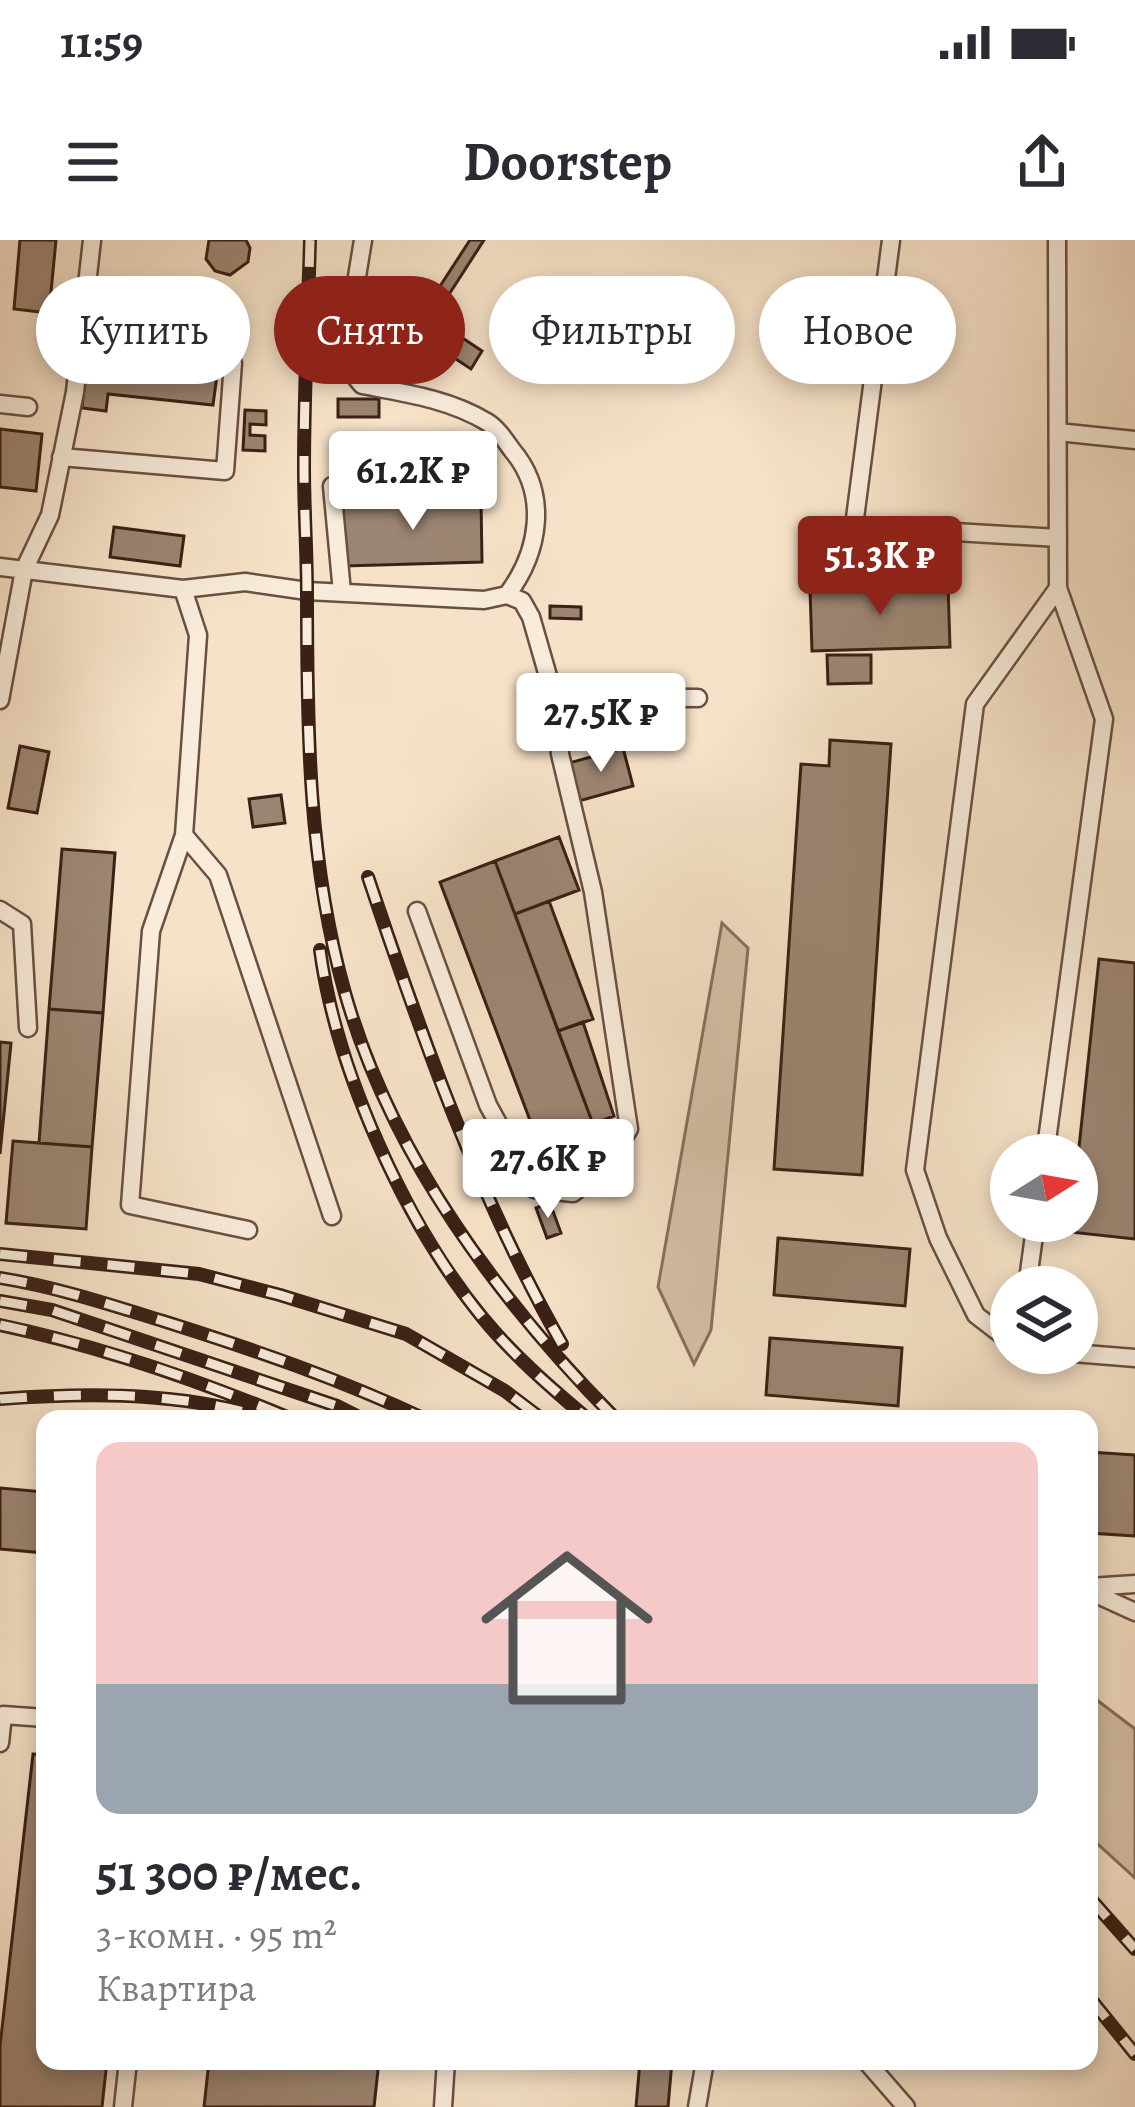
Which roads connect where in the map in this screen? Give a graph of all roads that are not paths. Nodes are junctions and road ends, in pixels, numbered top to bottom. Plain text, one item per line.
1 (92, 240) edge
2 (363, 240) edge
3 (891, 240) edge
4 (1057, 240) edge
5 (231, 384) edge
6 (0, 404) edge
7 (28, 407) dead end
8 (1058, 432) junction
9 (1135, 440) edge
10 (61, 457) junction
11 (467, 478) dead end
12 (1058, 538) junction
13 (0, 567) edge
14 (24, 570) junction
15 (1058, 588) junction
16 (184, 589) junction
17 (342, 592) junction
18 (506, 595) junction
19 (554, 697) junction
20 (698, 698) dead end
21 (0, 700) edge
22 (184, 835) junction
23 (0, 910) edge
24 (417, 911) dead end
25 (28, 1028) dead end
26 (1048, 1134) edge
27 (332, 1216) dead end
28 (248, 1230) dead end
29 (990, 1326) edge
30 (1098, 1355) edge
31 (1135, 1358) edge
32 (1135, 1584) edge
33 (1098, 1588) edge
34 (1098, 1594) edge
35 (1135, 1612) edge
36 (36, 1717) edge
37 (0, 1743) edge
38 (127, 2070) edge
39 (445, 2070) edge
40 (704, 2070) edge
41 (874, 2070) edge
42 (123, 2107) edge
43 (443, 2107) edge
44 (698, 2107) edge
45 (906, 2107) edge

1 - 10 lane
2 - 18 lane
3 - 12 lane
4 - 8 lane
5 - 10 lane
6 - 7 lane
8 - 9 lane
8 - 12 lane
10 - 14 lane
11 - 17 lane
12 - 15 lane
13 - 14 lane
14 - 16 lane
14 - 21 lane
15 - 26 lane
15 - 29 lane
16 - 17 lane
16 - 22 lane
17 - 18 lane
18 - 19 lane
19 - 20 lane
19 - 24 lane
22 - 27 lane
22 - 28 lane
23 - 25 lane
30 - 31 lane
32 - 33 lane
34 - 35 lane
36 - 37 lane
38 - 42 lane
39 - 43 lane
40 - 44 lane
41 - 45 lane

